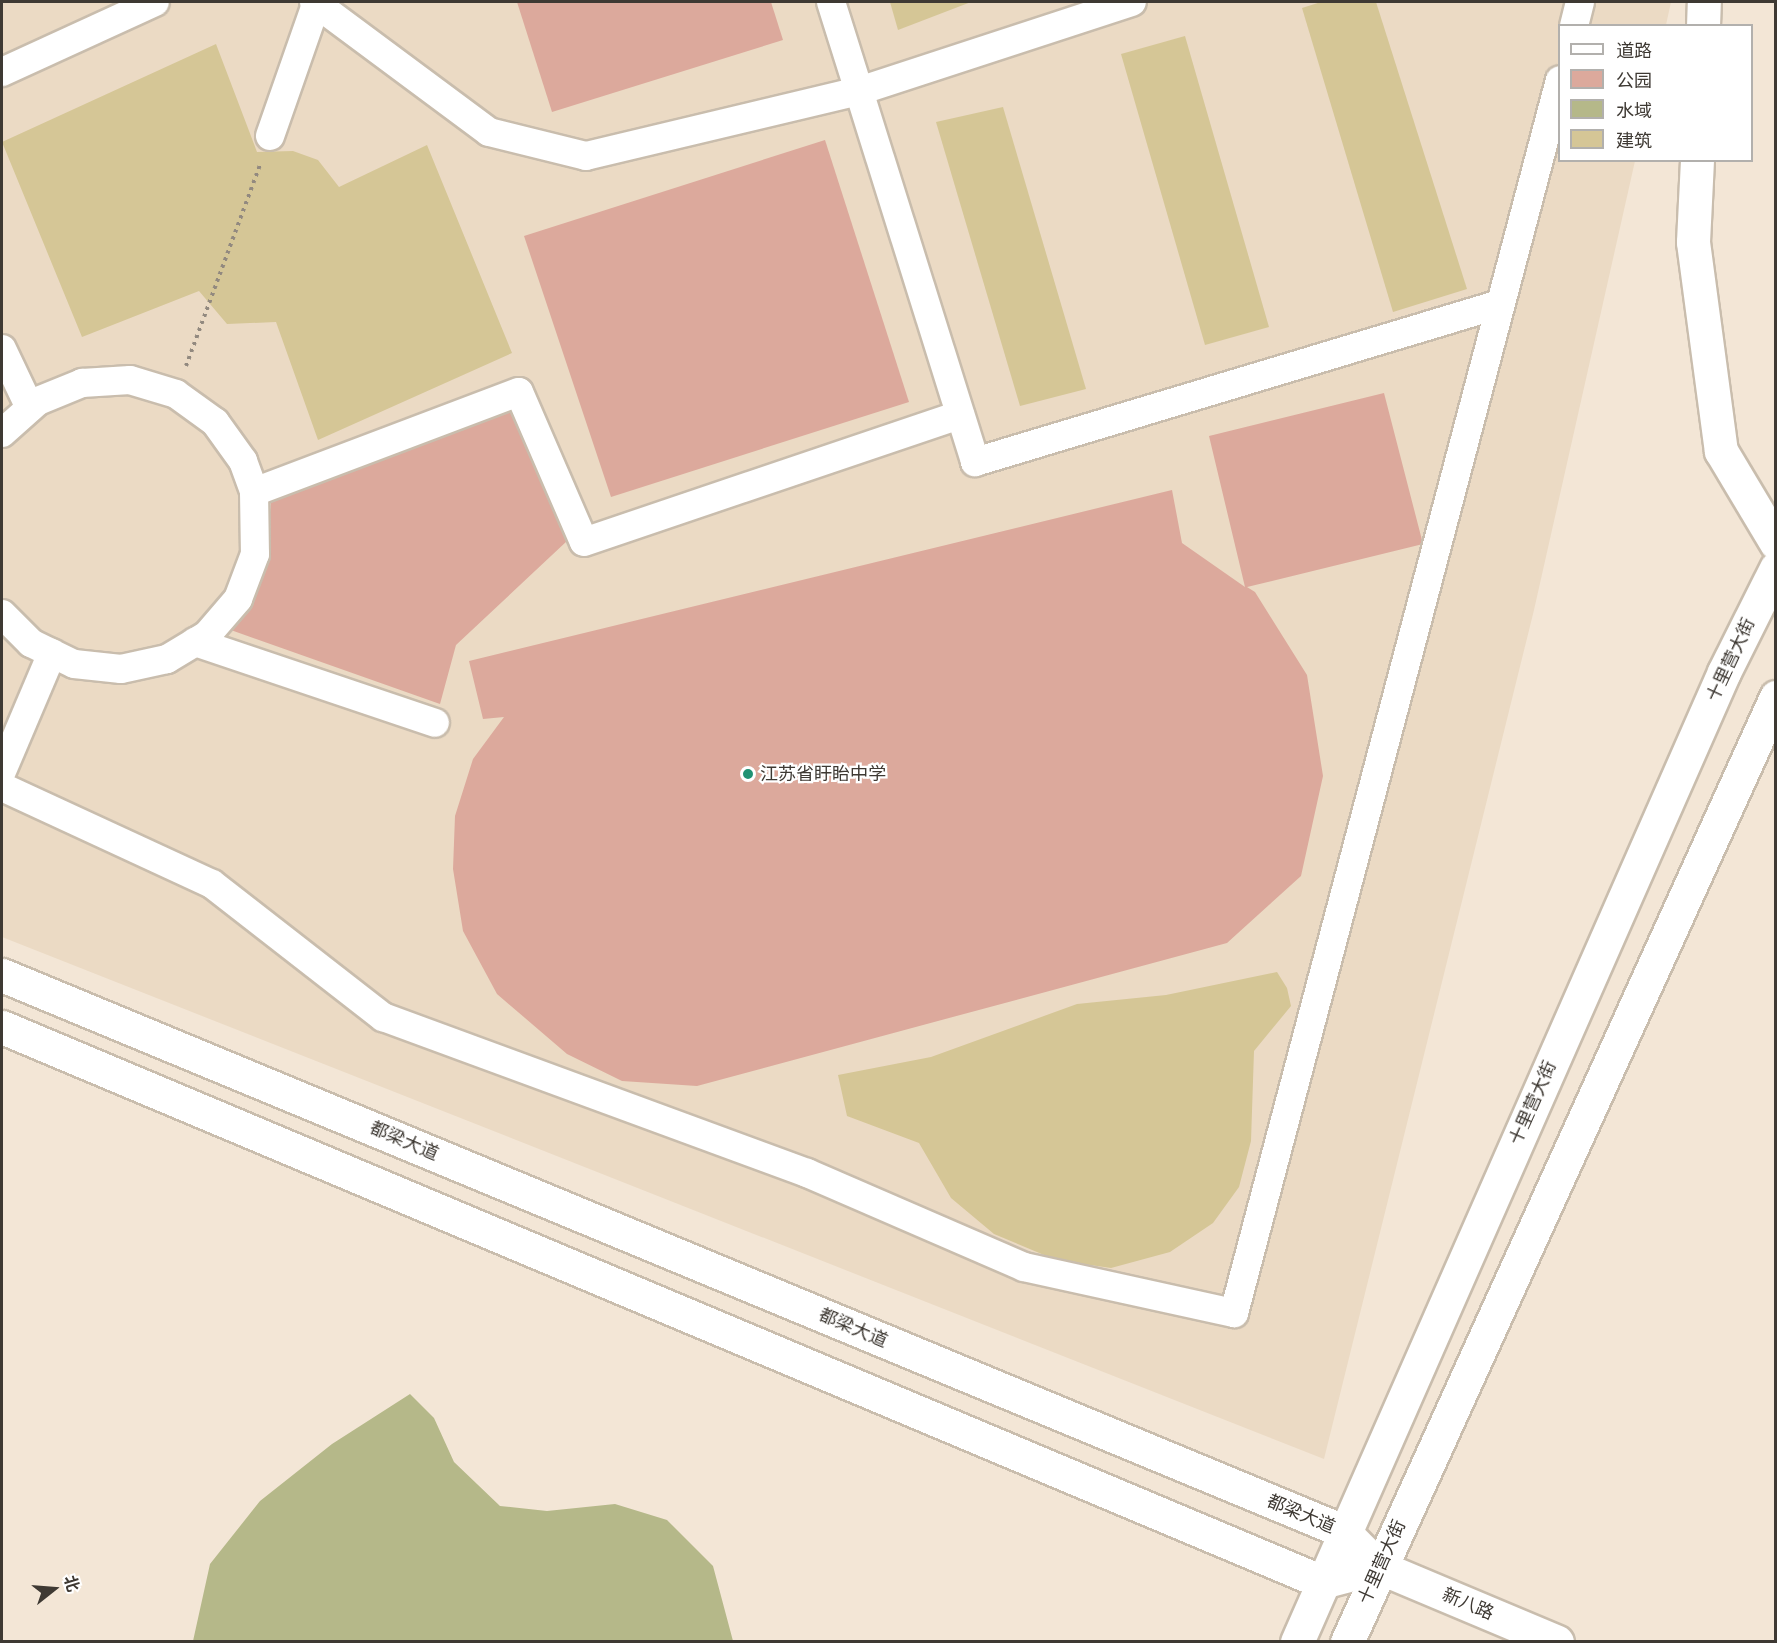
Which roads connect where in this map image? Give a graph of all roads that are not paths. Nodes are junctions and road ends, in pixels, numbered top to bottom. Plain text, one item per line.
1 (155, 2) edge
2 (316, 2) edge
3 (831, 2) edge
4 (1132, 2) edge
5 (1704, 2) edge
6 (1703, 24) edge
7 (2, 72) edge
8 (1558, 87) edge
9 (859, 91) junction
10 (270, 136) road end
11 (1697, 162) edge
12 (1500, 304) junction
13 (2, 350) edge
14 (30, 408) junction
15 (960, 415) junction
16 (2, 433) edge
17 (254, 492) junction
18 (1776, 543) edge
19 (1776, 568) edge
20 (2, 614) edge
21 (195, 642) junction
22 (52, 653) junction
23 (1776, 697) edge
24 (435, 723) dead end
25 (2, 771) edge
26 (2, 787) edge
27 (2, 975) edge
28 (2, 1027) edge
29 (1343, 1531) junction
30 (1379, 1567) junction
31 (1322, 1582) junction
32 (1297, 1641) edge
33 (1347, 1641) edge
34 (1557, 1641) edge

1 - 7 street
2 - 9 street
2 - 10 street
3 - 9 street
4 - 9 street
5 - 6 main road
8 - 12 street
9 - 15 street
11 - 18 main road
12 - 15 street
12 - 26 street
13 - 14 street
14 - 16 street
14 - 17 street
15 - 17 street
17 - 21 street
19 - 29 main road, 十里营大街
20 - 22 street
21 - 22 street
21 - 24 street
22 - 25 street
23 - 30 main road, 十里营大街
27 - 29 main road, 都梁大道
28 - 31 main road
29 - 30 main road, 都梁大道
29 - 31 main road, 十里营大街
30 - 31 main road
30 - 33 main road, 十里营大街
30 - 34 main road, 新八路
31 - 32 main road, 十里营大街

